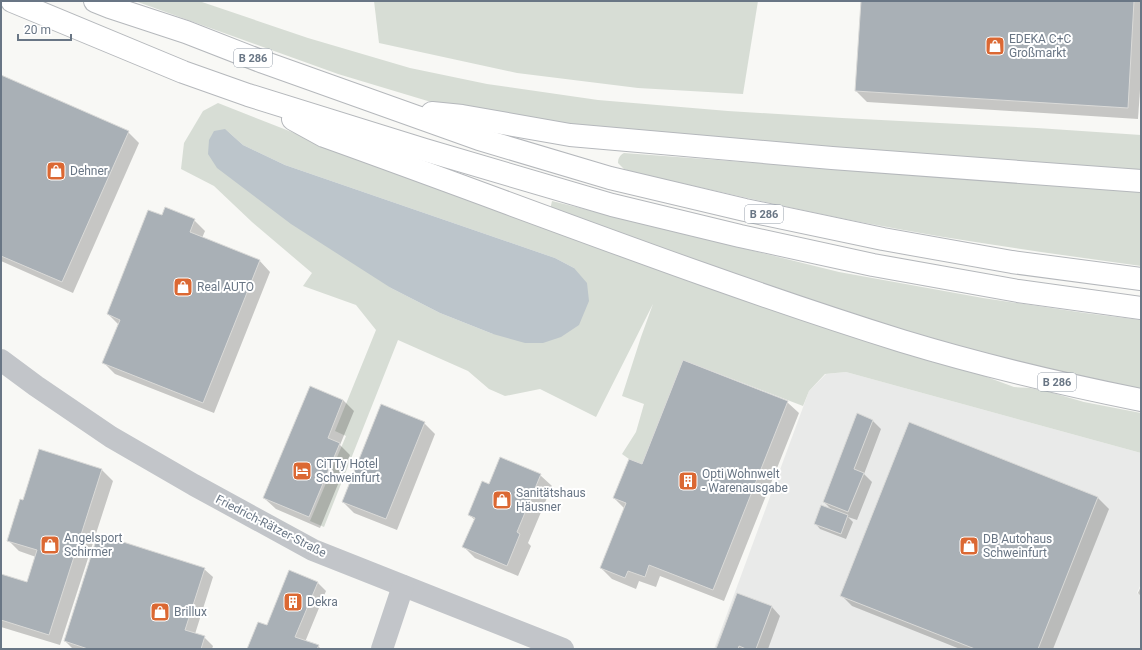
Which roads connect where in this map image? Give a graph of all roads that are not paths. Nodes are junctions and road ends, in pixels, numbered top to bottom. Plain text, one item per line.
1 (12, 1) edge
2 (95, 1) edge
3 (248, 95) junction
4 (395, 109) junction
5 (1141, 181) edge
6 (1141, 279) edge
7 (1141, 308) edge
8 (1, 360) edge
9 (1141, 400) edge
10 (402, 586) junction
11 (382, 649) edge
12 (563, 649) edge

1 - 3 highway, B 286
2 - 4 highway, B 286
3 - 7 highway, B 286
3 - 9 highway, B 286
4 - 5 highway
4 - 6 highway, B 286
8 - 10 street, Friedrich-Rätzer-Straße
10 - 11 street
10 - 12 street, Friedrich-Rätzer-Straße

